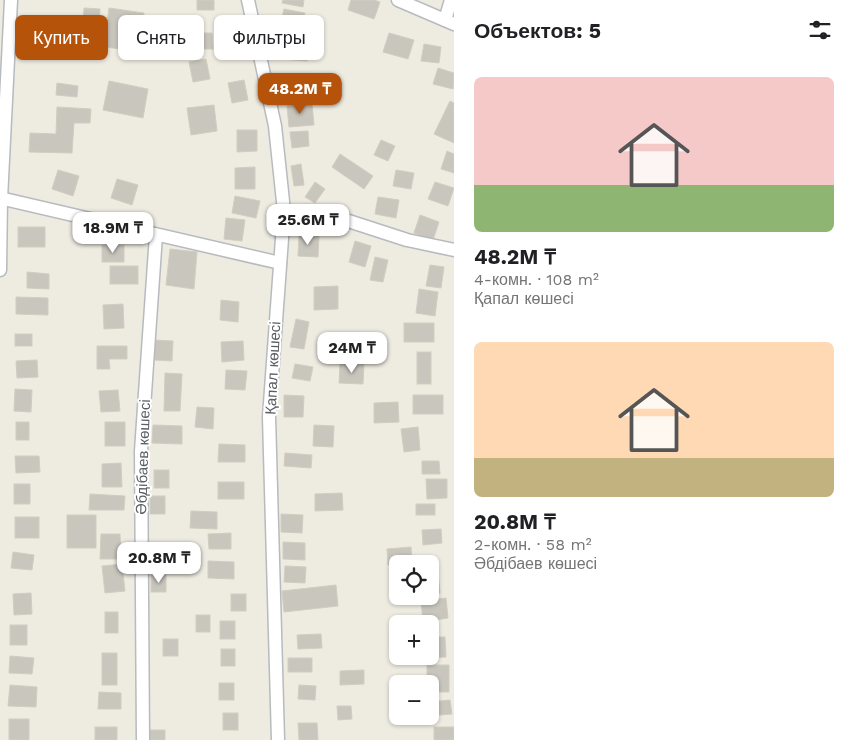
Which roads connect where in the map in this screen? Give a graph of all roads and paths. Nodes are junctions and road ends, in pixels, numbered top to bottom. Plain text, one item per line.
1 (11, 0) edge
2 (248, 0) edge
3 (398, 0) edge
4 (451, 0) edge
5 (449, 22) edge
6 (1, 198) edge
7 (284, 211) junction
8 (156, 235) junction
9 (454, 250) edge
10 (280, 263) junction
11 (0, 270) edge
12 (143, 740) edge
13 (278, 740) edge

1 - 6 street
2 - 7 street, Қапал көшесі
3 - 5 street
4 - 5 street
6 - 8 street
6 - 11 street
7 - 9 street
7 - 10 street, Қапал көшесі
8 - 10 street
8 - 12 street, Әбдібаев көшесі
10 - 13 street, Қапал көшесі

